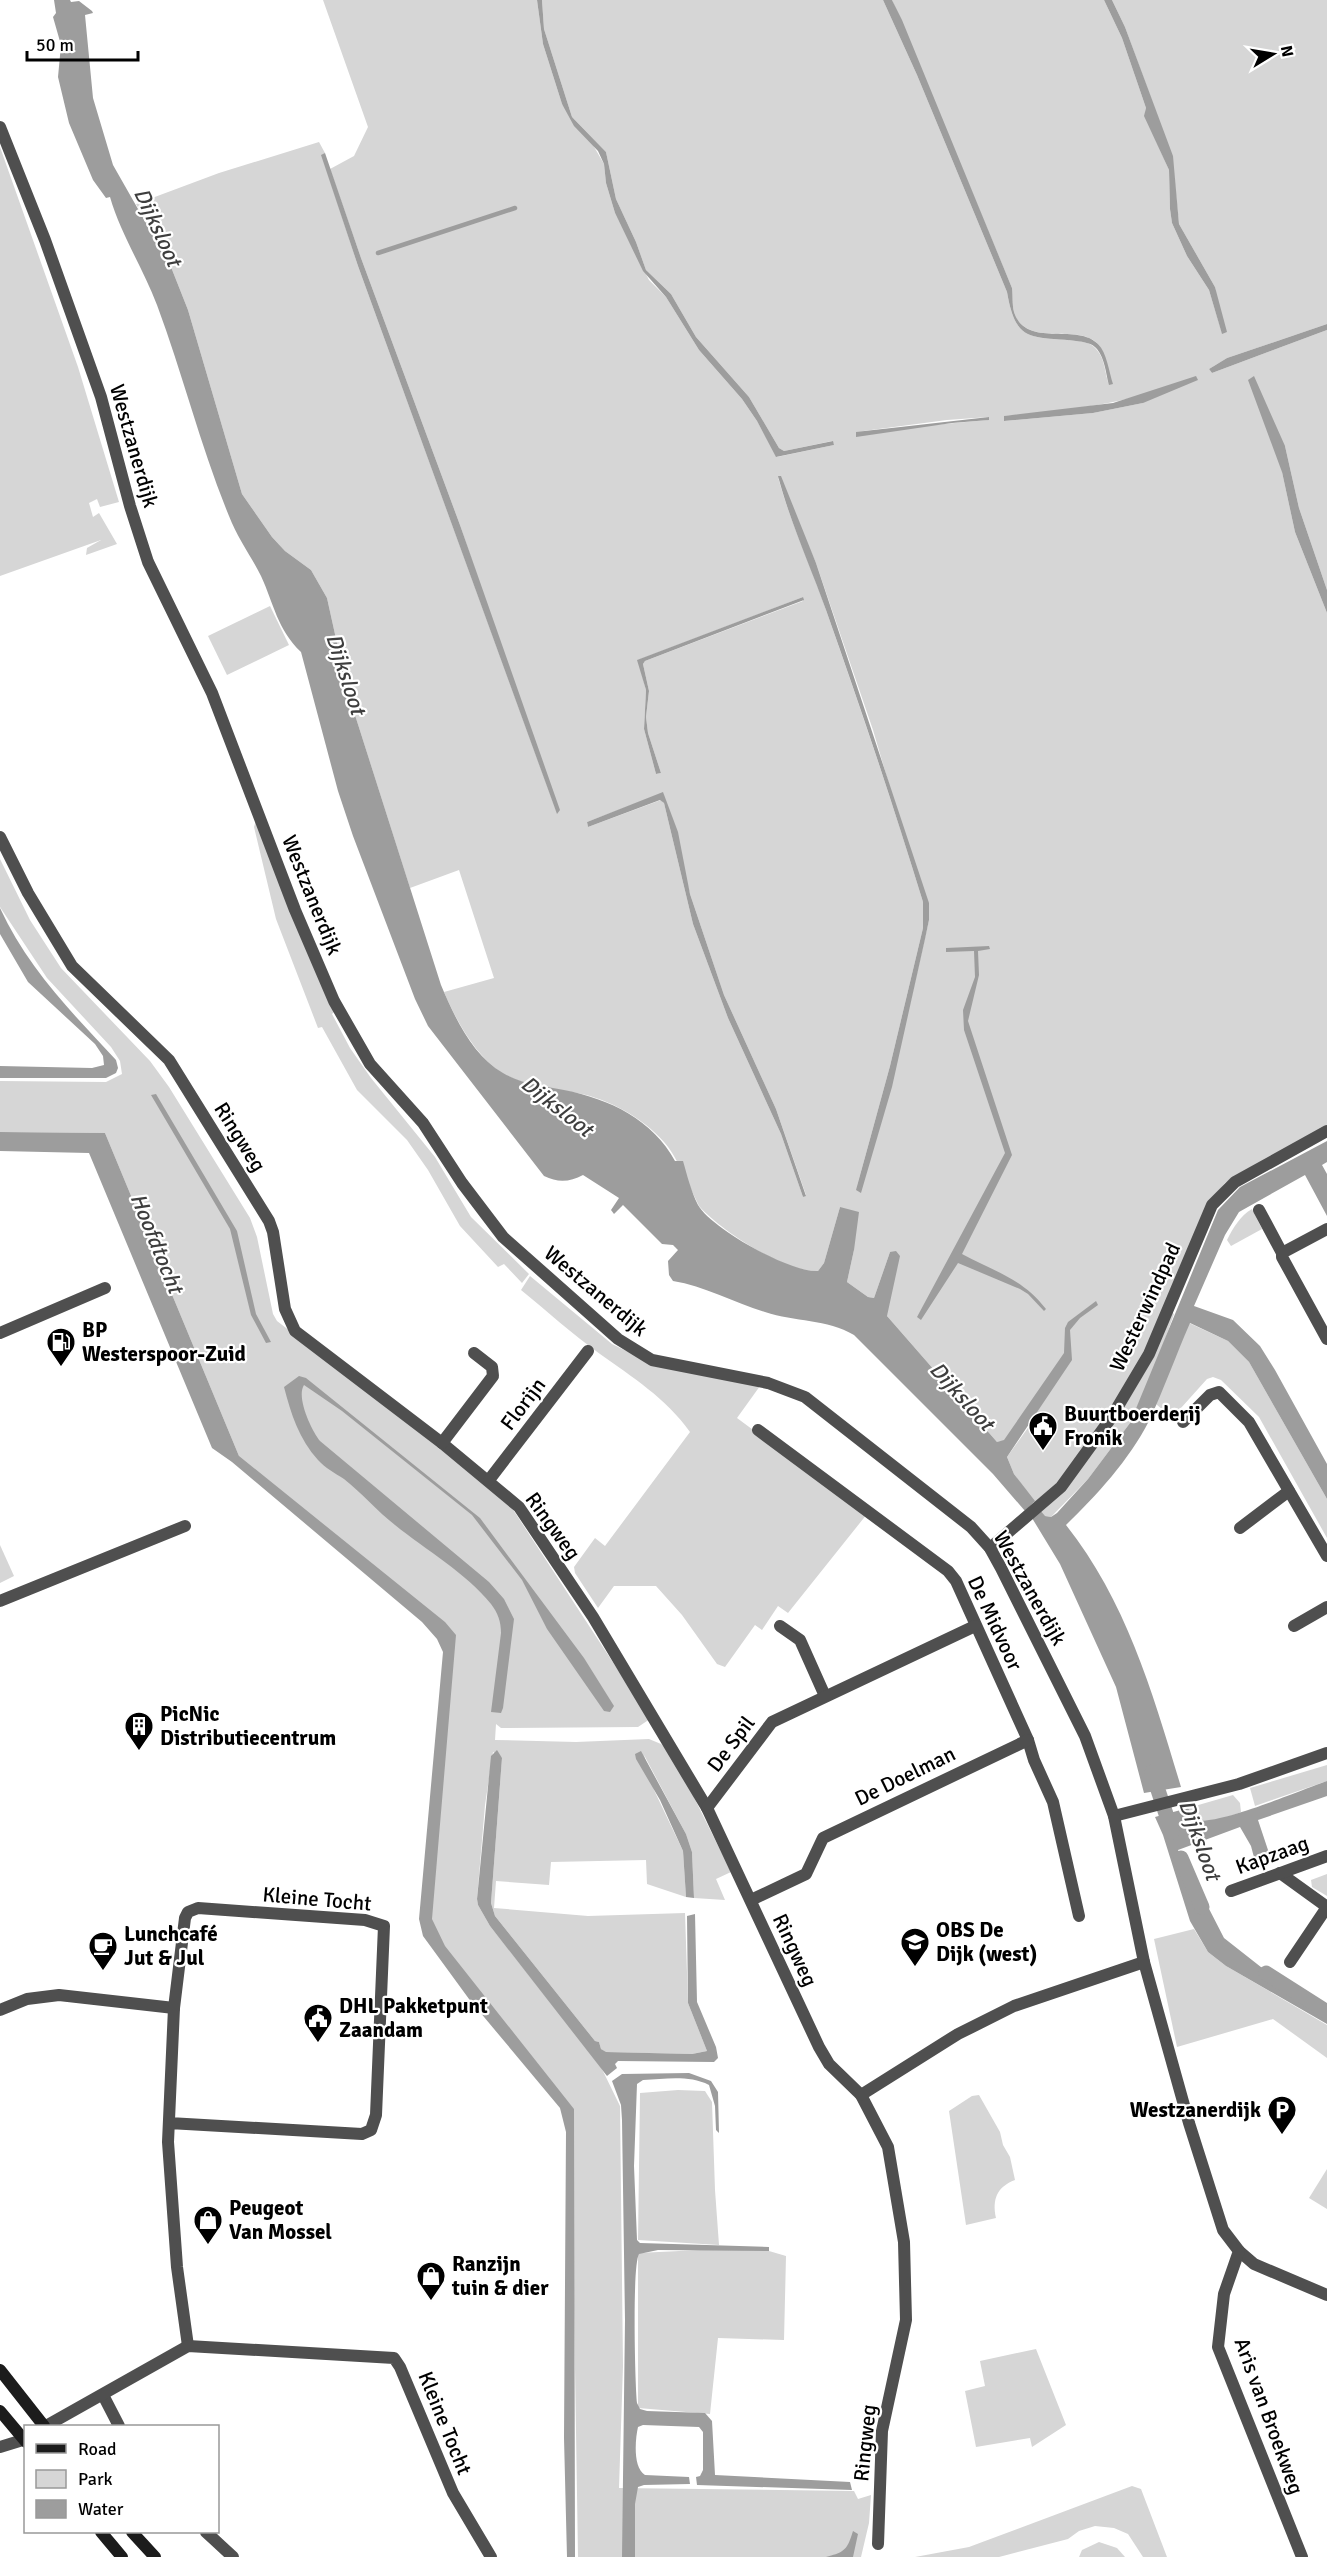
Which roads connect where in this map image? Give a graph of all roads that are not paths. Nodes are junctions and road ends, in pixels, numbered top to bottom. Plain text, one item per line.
1 (0, 126) edge
2 (0, 837) edge
3 (1327, 1131) edge
4 (1259, 1210) dead end
5 (1327, 1229) edge
6 (1282, 1253) junction
7 (105, 1288) dead end
8 (0, 1333) edge
9 (1327, 1339) edge
10 (588, 1351) dead end
11 (474, 1353) dead end
12 (1183, 1422) dead end
13 (758, 1430) dead end
14 (442, 1443) junction
15 (489, 1480) junction
16 (1289, 1491) junction
17 (185, 1526) dead end
18 (1240, 1528) dead end
19 (990, 1548) junction
20 (1327, 1556) edge
21 (0, 1601) edge
22 (1327, 1607) edge
23 (780, 1626) dead end
24 (975, 1626) junction
25 (1294, 1626) dead end
26 (825, 1696) junction
27 (1028, 1740) junction
28 (1327, 1752) edge
29 (707, 1808) junction
30 (1114, 1816) junction
31 (1327, 1856) edge
32 (1280, 1873) junction
33 (1232, 1891) dead end
34 (751, 1900) junction
35 (1327, 1907) edge
36 (1079, 1916) dead end
37 (1144, 1962) junction
38 (1290, 1962) dead end
39 (174, 2008) junction
40 (0, 2010) edge
41 (861, 2095) junction
42 (169, 2123) junction
43 (1239, 2251) junction
44 (1327, 2295) edge
45 (188, 2346) junction
46 (0, 2370) edge
47 (103, 2395) junction
48 (0, 2411) edge
49 (43, 2425) edge
50 (49, 2425) edge
51 (118, 2425) edge
52 (24, 2439) edge
53 (24, 2440) edge
54 (0, 2447) edge
55 (101, 2533) edge
56 (133, 2533) edge
57 (207, 2533) edge
58 (878, 2544) dead end
59 (122, 2557) edge
60 (155, 2557) edge
61 (233, 2557) edge
62 (491, 2557) edge
63 (1302, 2557) edge

1 - 19 street, Westzanerdijk
2 - 14 street, Ringweg
3 - 19 street, Westerwindpad
4 - 6 street
5 - 6 street
6 - 9 street
7 - 8 street
10 - 15 street, Florijn
11 - 14 street
12 - 16 street
13 - 24 street, De Midvoor
14 - 15 street, Ringweg
15 - 29 street, Ringweg
16 - 18 street
16 - 20 street
17 - 21 street
19 - 30 street, Westzanerdijk
22 - 25 street
23 - 26 street
24 - 26 street, De Spil
24 - 27 street, De Midvoor
26 - 29 street, De Spil
27 - 34 street, De Doelman
27 - 36 street, De Midvoor
28 - 30 street
29 - 34 street, Ringweg
30 - 37 street, Westzanerdijk
31 - 32 street, Kapzaag
32 - 33 street, Kapzaag
32 - 35 street
34 - 41 street, Ringweg
35 - 38 street
37 - 41 street
37 - 43 street, Westzanerdijk
39 - 40 street
39 - 42 street, Kleine Tocht
39 - 42 street, Kleine Tocht
41 - 58 street, Ringweg
42 - 45 street, Kleine Tocht
43 - 44 street, Westzanerdijk
43 - 63 street, Aris van Broekweg
45 - 47 street
45 - 62 street, Kleine Tocht
46 - 49 main road
47 - 50 street
47 - 51 street
48 - 52 main road
53 - 54 street
55 - 59 main road
56 - 60 main road
57 - 61 street

